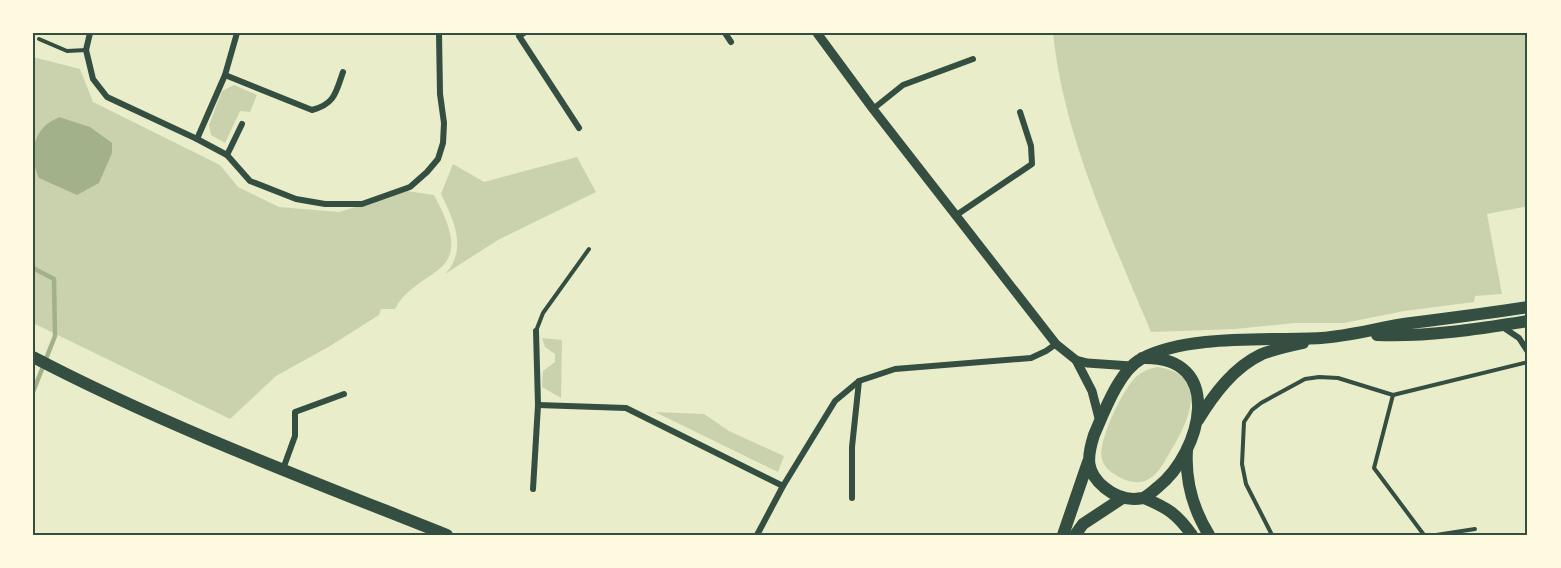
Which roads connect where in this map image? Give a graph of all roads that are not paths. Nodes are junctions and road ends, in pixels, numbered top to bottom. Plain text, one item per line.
1 (90, 33) edge
2 (237, 33) edge
3 (439, 33) edge
4 (524, 33) edge
5 (725, 33) edge
6 (820, 34) edge
7 (39, 39) dead end
8 (731, 42) dead end
9 (86, 50) junction
10 (973, 59) dead end
11 (343, 72) dead end
12 (225, 75) junction
13 (873, 110) junction
14 (1020, 112) dead end
15 (242, 124) dead end
16 (579, 128) dead end
17 (197, 139) junction
18 (227, 155) junction
19 (955, 216) junction
20 (589, 249) dead end
21 (1528, 307) edge
22 (1528, 321) edge
23 (1500, 326) junction
24 (536, 330) joint
25 (1361, 334) junction
26 (1321, 338) junction
27 (1056, 344) junction
28 (1528, 352) edge
29 (33, 357) edge
30 (1142, 358) junction
31 (1076, 360) junction
32 (1528, 362) edge
33 (1131, 366) junction
34 (859, 381) junction
35 (344, 394) dead end
36 (1393, 395) junction
37 (538, 405) junction
38 (1100, 422) junction
39 (1195, 423) junction
40 (1188, 446) junction
41 (1088, 462) junction
42 (283, 469) junction
43 (783, 486) junction
44 (533, 489) dead end
45 (852, 498) dead end
46 (1144, 498) junction
47 (1121, 499) junction
48 (1475, 529) dead end
49 (447, 535) edge
50 (757, 535) edge
51 (1063, 535) edge
52 (1075, 535) edge
53 (1192, 535) edge
54 (1209, 535) edge
55 (1272, 535) edge
56 (1424, 535) edge
57 (1436, 535) edge

1 - 9 street
2 - 12 street
3 - 18 street
4 - 16 street
5 - 8 street
6 - 13 street
7 - 9 lane
9 - 17 street
10 - 13 street
11 - 12 street
12 - 17 street
13 - 19 street
14 - 19 street
15 - 18 street
17 - 18 street
19 - 27 street
20 - 24 lane
21 - 25 main road
22 - 23 main road
23 - 25 main road
23 - 28 street
24 - 37 street
25 - 26 main road
26 - 30 main road
26 - 39 main road
27 - 31 street
27 - 34 street
29 - 42 main road
30 - 33 main road
30 - 39 main road
31 - 33 street
31 - 38 street
32 - 36 lane
33 - 38 main road
34 - 43 street
34 - 45 street
35 - 42 street
36 - 55 lane
36 - 56 lane
37 - 43 street
37 - 44 street
38 - 41 main road
39 - 40 main road
40 - 46 main road
40 - 54 main road
41 - 47 main road
41 - 51 main road
42 - 49 main road
43 - 50 street
46 - 47 main road
46 - 53 main road
47 - 52 main road
48 - 57 lane

